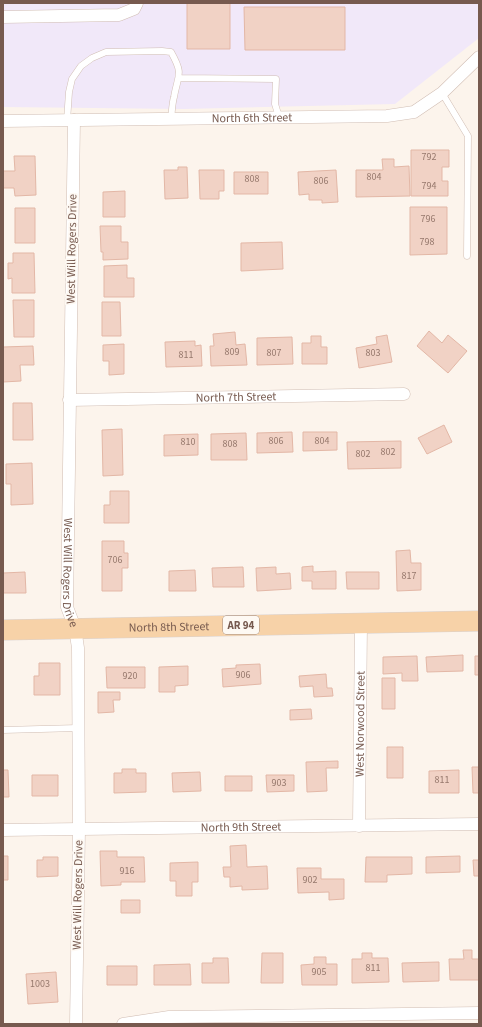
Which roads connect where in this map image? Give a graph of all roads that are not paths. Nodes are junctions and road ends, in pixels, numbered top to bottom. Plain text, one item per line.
1 (137, 3) edge
2 (3, 17) edge
3 (479, 57) edge
4 (179, 78) junction
5 (442, 93) junction
6 (278, 118) junction
7 (172, 119) junction
8 (70, 120) junction
9 (3, 121) edge
10 (467, 256) dead end
11 (404, 394) dead end
12 (69, 400) junction
13 (479, 621) edge
14 (361, 623) junction
15 (75, 628) junction
16 (3, 630) edge
17 (78, 728) junction
18 (3, 730) edge
19 (479, 824) edge
20 (359, 826) junction
21 (79, 829) junction
22 (3, 830) edge
23 (479, 1013) edge
24 (76, 1024) edge
25 (123, 1024) edge

1 - 2 street
3 - 5 street, North 6th Street
4 - 6 lane
4 - 7 lane
4 - 8 lane
5 - 6 street, North 6th Street
5 - 10 lane
6 - 7 street, North 6th Street
7 - 8 street, North 6th Street
8 - 9 street, North 6th Street
8 - 12 street, West Will Rogers Drive
11 - 12 street, North 7th Street
12 - 15 street, West Will Rogers Drive
13 - 14 main road, North 8th Street / AR 94
14 - 15 main road, North 8th Street / AR 94
14 - 20 street, West Norwood Street
15 - 16 main road, North 8th Street / AR 94
15 - 17 street, West Will Rogers Drive
17 - 18 lane
17 - 21 street, West Will Rogers Drive
19 - 20 street, North 9th Street
20 - 21 street, North 9th Street
21 - 22 street, North 9th Street
21 - 24 street, West Will Rogers Drive
23 - 25 street

